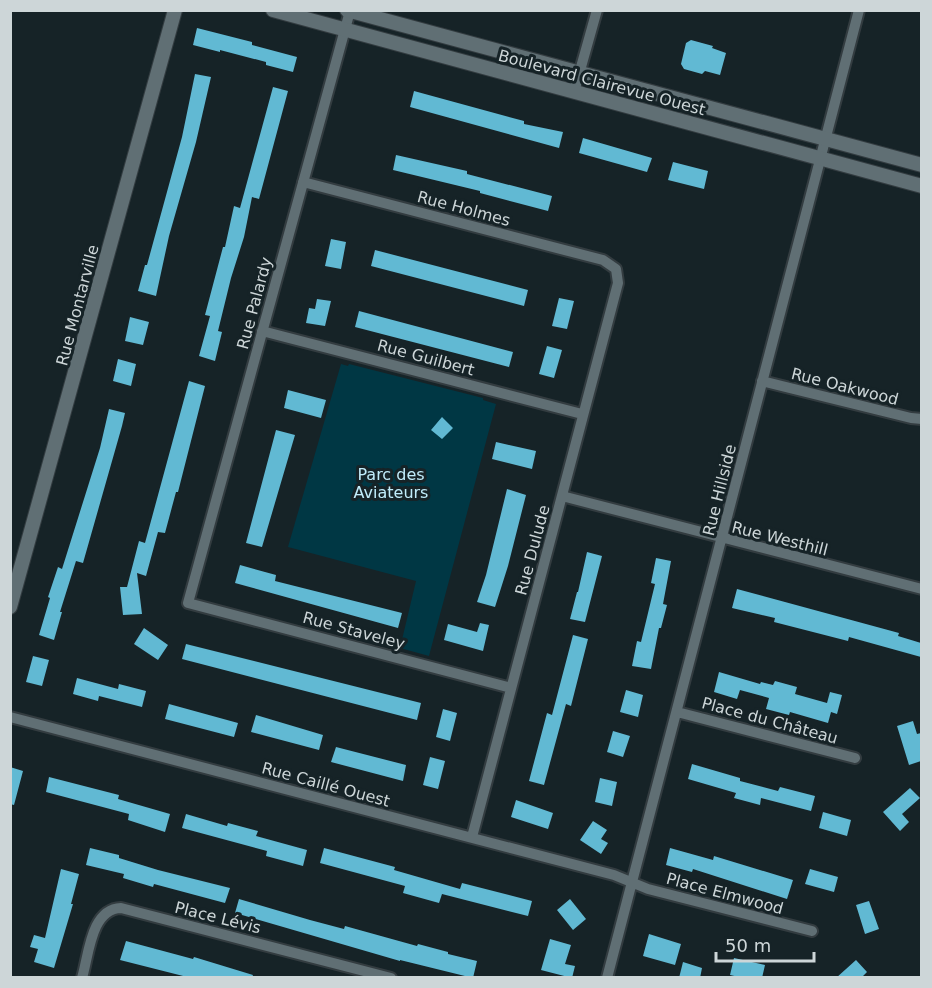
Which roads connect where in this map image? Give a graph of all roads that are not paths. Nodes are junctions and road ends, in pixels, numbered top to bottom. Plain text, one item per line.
1 (175, 10) edge
2 (273, 10) edge
3 (597, 10) edge
4 (859, 10) edge
5 (348, 11) edge
6 (345, 30) junction
7 (580, 73) junction
8 (574, 92) junction
9 (825, 139) junction
10 (820, 158) junction
11 (921, 165) edge
12 (303, 182) junction
13 (921, 186) edge
14 (616, 269) joint
15 (262, 331) junction
16 (762, 381) junction
17 (582, 414) junction
18 (921, 419) edge
19 (562, 496) junction
20 (722, 538) junction
21 (921, 589) edge
22 (188, 603) joint
23 (10, 607) edge
24 (511, 688) junction
25 (677, 712) junction
26 (10, 717) edge
27 (855, 758) dead end
28 (472, 837) junction
29 (633, 881) junction
30 (812, 931) dead end
31 (82, 978) edge
32 (391, 978) edge
33 (607, 978) edge

1 - 23 street, Rue Montarville
2 - 6 street, Boulevard Clairevue Ouest
3 - 7 street
4 - 9 street, Rue Hillside
5 - 6 street, Rue Palardy
5 - 7 street, Boulevard Clairevue Ouest
6 - 8 street, Boulevard Clairevue Ouest
6 - 12 street, Rue Palardy
7 - 8 street
7 - 9 street, Boulevard Clairevue Ouest
8 - 10 street, Boulevard Clairevue Ouest
9 - 10 street, Rue Hillside
9 - 11 street, Boulevard Clairevue Ouest
10 - 13 street, Boulevard Clairevue Ouest
10 - 16 street, Rue Hillside
12 - 14 street, Rue Holmes
12 - 15 street, Rue Palardy
14 - 17 street, Rue Dulude
15 - 17 street, Rue Guilbert
15 - 22 street, Rue Palardy
16 - 18 street, Rue Oakwood
16 - 20 street, Rue Hillside
17 - 19 street, Rue Dulude
19 - 20 street, Rue Westhill
19 - 24 street, Rue Dulude
20 - 21 street, Rue Westhill
20 - 25 street, Rue Hillside
22 - 24 street, Rue Staveley
24 - 28 street, Rue Dulude
25 - 27 street, Place du Château
25 - 29 street, Rue Hillside
26 - 28 street, Rue Caillé Ouest
28 - 29 street, Rue Caillé Ouest
29 - 30 street, Place Elmwood
29 - 33 street, Rue Hillside
31 - 32 street, Place Lévis

